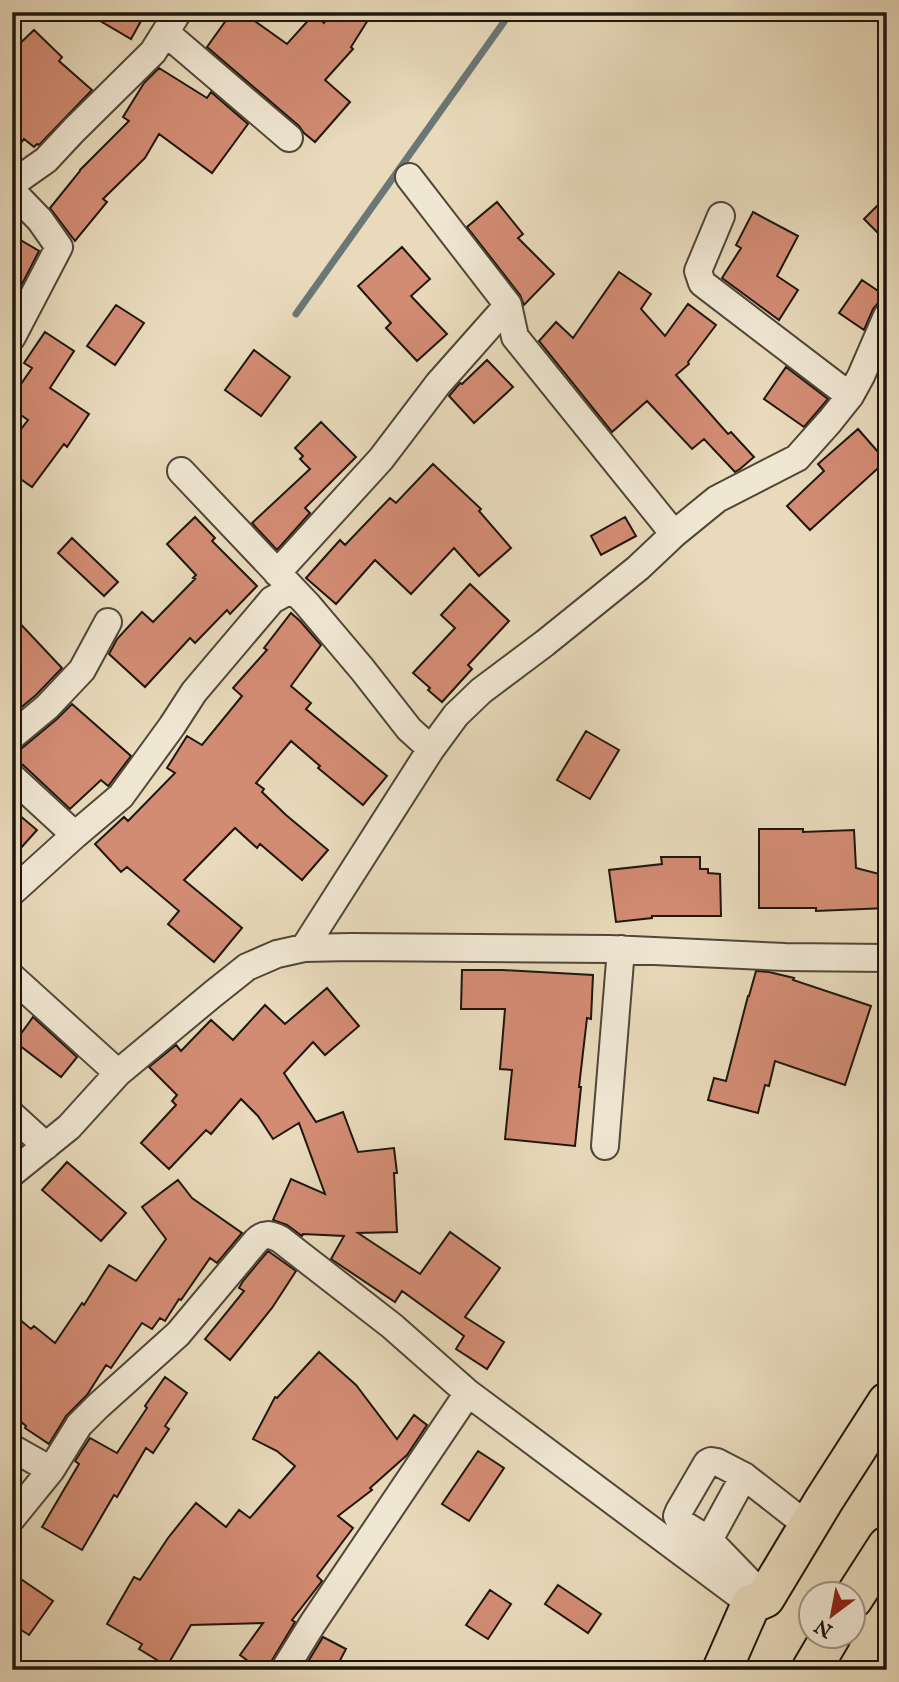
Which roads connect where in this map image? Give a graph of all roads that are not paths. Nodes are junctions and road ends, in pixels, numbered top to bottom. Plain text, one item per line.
1 (169, 20) edge
2 (289, 138) dead end
3 (409, 177) dead end
4 (12, 184) edge
5 (12, 191) edge
6 (720, 216) dead end
7 (508, 306) junction
8 (887, 316) edge
9 (12, 337) edge
10 (849, 396) junction
11 (181, 471) dead end
12 (674, 534) junction
13 (284, 581) junction
14 (108, 622) dead end
15 (12, 736) edge
16 (431, 749) junction
17 (12, 778) edge
18 (75, 835) junction
19 (12, 892) edge
20 (304, 948) junction
21 (621, 949) junction
22 (887, 958) edge
23 (12, 977) edge
24 (118, 1073) junction
25 (12, 1115) edge
26 (46, 1146) junction
27 (605, 1146) dead end
28 (12, 1173) edge
29 (468, 1393) junction
30 (887, 1402) edge
31 (12, 1448) edge
32 (51, 1470) junction
33 (744, 1476) junction
34 (12, 1518) edge
35 (808, 1526) junction
36 (709, 1540) junction
37 (887, 1546) edge
38 (865, 1580) edge
39 (758, 1601) junction
40 (823, 1650) edge
41 (284, 1670) edge
42 (722, 1670) edge
43 (811, 1670) edge

1 - 2 street
1 - 4 street
3 - 7 street
5 - 9 street
6 - 10 street
7 - 12 street
7 - 13 street
8 - 10 street
10 - 12 street
11 - 13 street
12 - 16 street
13 - 16 street
13 - 18 street
14 - 15 street
16 - 20 street
17 - 18 street
18 - 19 street
20 - 21 street
20 - 24 street
21 - 22 street
21 - 27 street
23 - 24 street
24 - 26 street
25 - 26 street
26 - 28 street
29 - 32 street
29 - 39 street
29 - 41 street
30 - 35 highway
31 - 32 street
32 - 34 street
33 - 35 street
33 - 36 street
33 - 36 street
35 - 39 highway
36 - 39 street
37 - 38 highway
39 - 42 highway
40 - 43 highway

